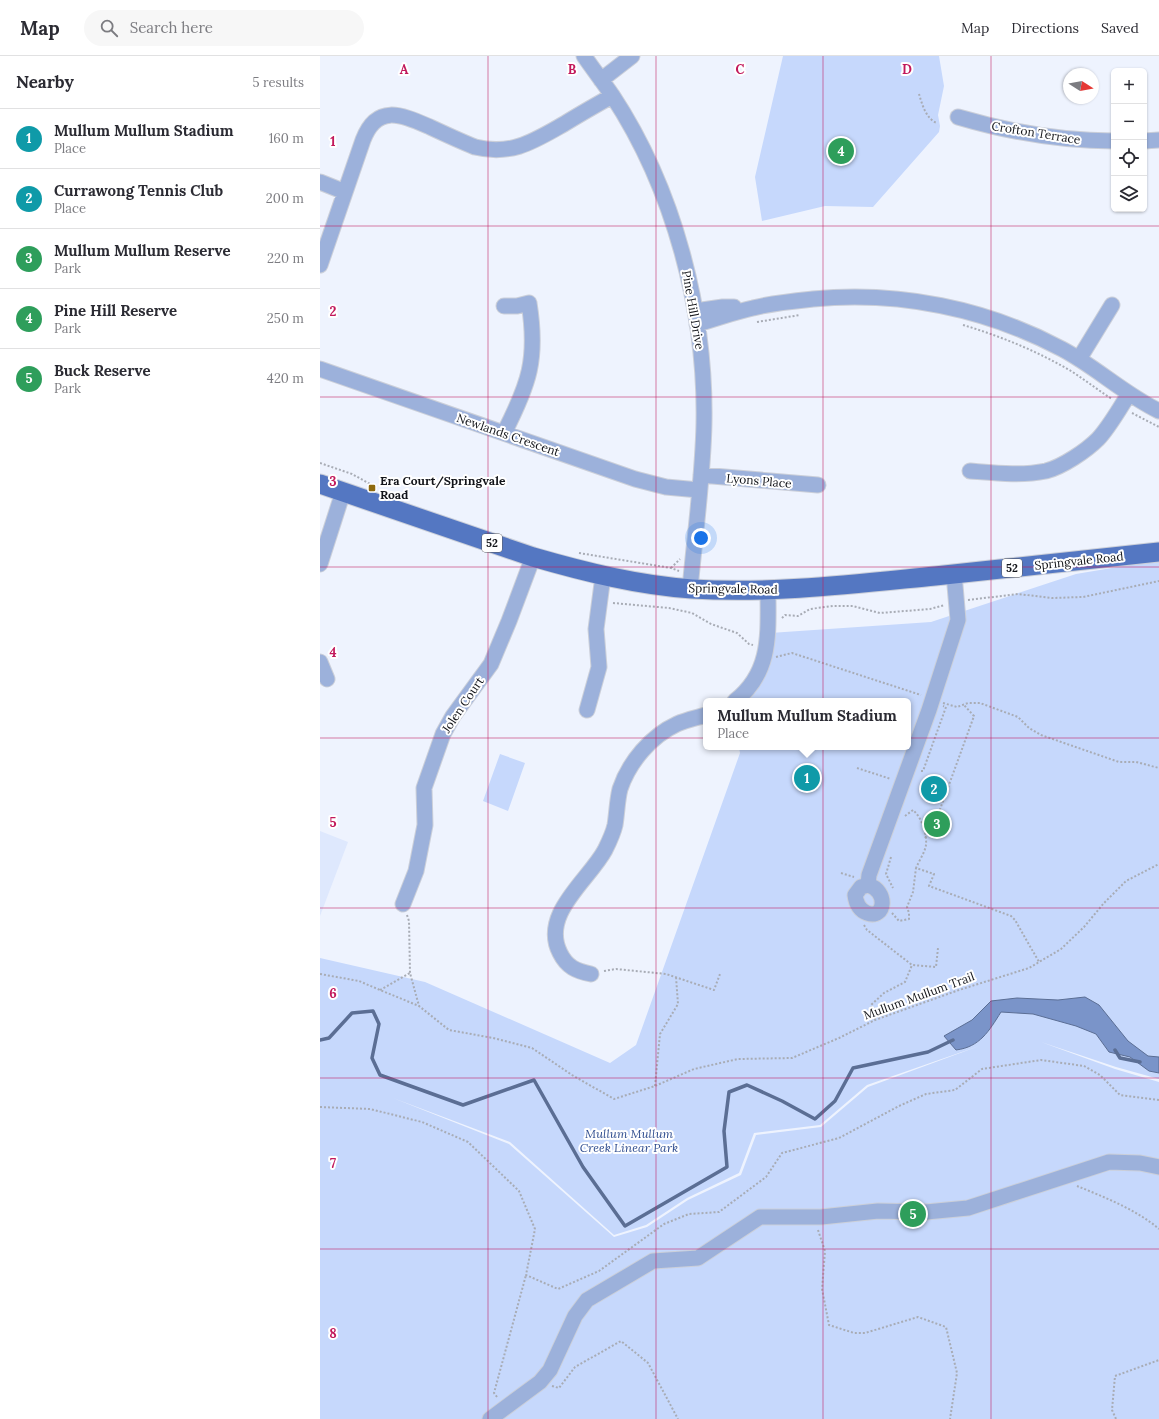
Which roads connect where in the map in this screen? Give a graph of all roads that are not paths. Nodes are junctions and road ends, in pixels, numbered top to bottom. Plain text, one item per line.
1 (584, 56) edge
2 (632, 56) edge
3 (601, 80) junction
4 (612, 96) junction
5 (958, 118) dead end
6 (1159, 140) edge
7 (1147, 141) edge
8 (1111, 142) edge
9 (320, 182) edge
10 (345, 192) junction
11 (320, 265) edge
12 (1112, 305) dead end
13 (504, 306) dead end
14 (696, 317) junction
15 (1079, 359) junction
16 (320, 369) edge
17 (1126, 400) junction
18 (1159, 411) edge
19 (504, 433) junction
20 (970, 471) dead end
21 (701, 475) junction
22 (320, 484) edge
23 (818, 485) dead end
24 (699, 490) junction
25 (343, 492) junction
26 (1159, 552) edge
27 (533, 557) junction
28 (320, 564) edge
29 (954, 574) junction
30 (603, 576) junction
31 (691, 582) junction
32 (768, 591) junction
33 (320, 662) edge
34 (327, 679) dead end
35 (739, 698) edge
36 (587, 710) dead end
37 (703, 717) edge
38 (868, 885) dead end
39 (403, 904) road end
40 (591, 974) road end
41 (1159, 1167) edge
42 (490, 1419) edge

1 - 3 street, Pine Hill Drive
2 - 3 street
3 - 4 street, Pine Hill Drive
4 - 10 street
4 - 14 street, Pine Hill Drive
5 - 8 street, Crofton Terrace
6 - 7 street
9 - 10 street
10 - 11 street
12 - 15 street
13 - 19 street
14 - 15 street
14 - 21 street, Pine Hill Drive
15 - 17 street
16 - 19 street, Newlands Crescent
17 - 18 street
17 - 20 street
19 - 24 street, Newlands Crescent
21 - 23 street, Lyons Place
21 - 24 street, Pine Hill Drive
22 - 25 main road, Springvale Road / 52
24 - 31 street, Pine Hill Drive
25 - 27 main road, Springvale Road / 52
25 - 28 street
26 - 29 main road, Springvale Road / 52
27 - 30 main road, Springvale Road / 52
27 - 39 street, Jolen Court
29 - 32 main road, Springvale Road / 52
29 - 38 street
30 - 31 main road, Springvale Road / 52
30 - 36 street
31 - 32 main road, Springvale Road / 52
32 - 35 street
33 - 34 street
37 - 40 street
41 - 42 street

